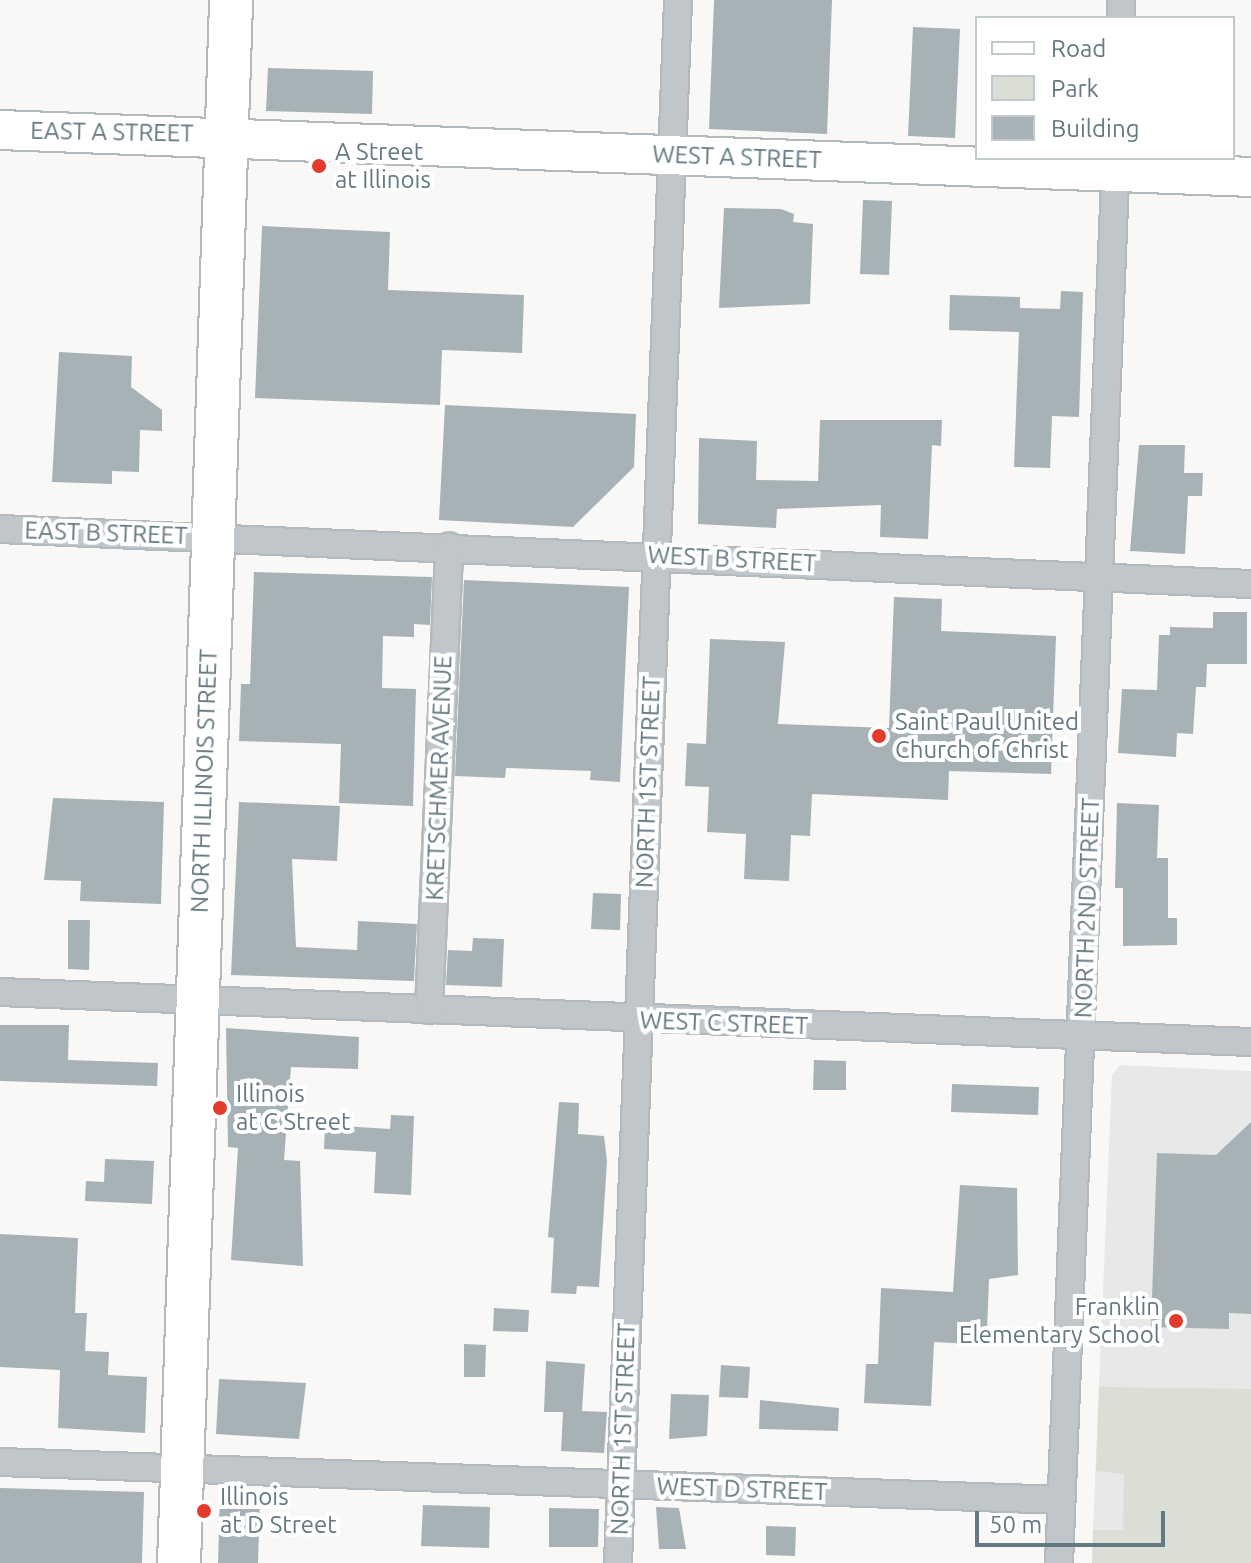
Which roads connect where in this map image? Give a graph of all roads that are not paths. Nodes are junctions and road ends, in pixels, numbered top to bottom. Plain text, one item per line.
1 (231, 0) edge
2 (678, 0) edge
3 (0, 130) edge
4 (224, 134) junction
5 (671, 155) junction
6 (1116, 165) edge
7 (1251, 177) edge
8 (0, 529) edge
9 (212, 537) junction
10 (449, 546) junction
11 (656, 555) junction
12 (1096, 577) junction
13 (1251, 584) edge
14 (0, 992) edge
15 (198, 998) junction
16 (429, 1010) junction
17 (640, 1021) junction
18 (1083, 1036) junction
19 (1251, 1042) edge
20 (0, 1462) edge
21 (183, 1469) junction
22 (621, 1484) junction
23 (1061, 1500) junction
24 (179, 1563) edge
25 (618, 1563) edge
26 (1059, 1563) edge

1 - 4 main road, NORTH ILLINOIS STREET
2 - 5 street, NORTH 1ST STREET
3 - 4 main road, EAST A STREET
4 - 5 main road, WEST A STREET
4 - 9 main road, NORTH ILLINOIS STREET
5 - 6 main road, WEST A STREET
5 - 11 street, NORTH 1ST STREET
6 - 7 main road, WEST A STREET
6 - 12 street, NORTH 2ND STREET
8 - 9 street, EAST B STREET
9 - 10 street, WEST B STREET
9 - 15 main road, NORTH ILLINOIS STREET
10 - 11 street, WEST B STREET
10 - 16 street, KRETSCHMER AVENUE
11 - 12 street, WEST B STREET
11 - 17 street, NORTH 1ST STREET
12 - 13 street, WEST B STREET
12 - 18 street, NORTH 2ND STREET
14 - 15 street, WEST C STREET
15 - 16 street, WEST C STREET
15 - 21 main road, NORTH ILLINOIS STREET
16 - 17 street, WEST C STREET
17 - 18 street, WEST C STREET
17 - 22 street, NORTH 1ST STREET
18 - 19 street, WEST C STREET
18 - 23 street, NORTH 2ND STREET
20 - 21 street, WEST D STREET
21 - 22 street, WEST D STREET
21 - 24 main road, NORTH ILLINOIS STREET
22 - 23 street, WEST D STREET
22 - 25 street, NORTH 1ST STREET
23 - 26 street, NORTH 2ND STREET

